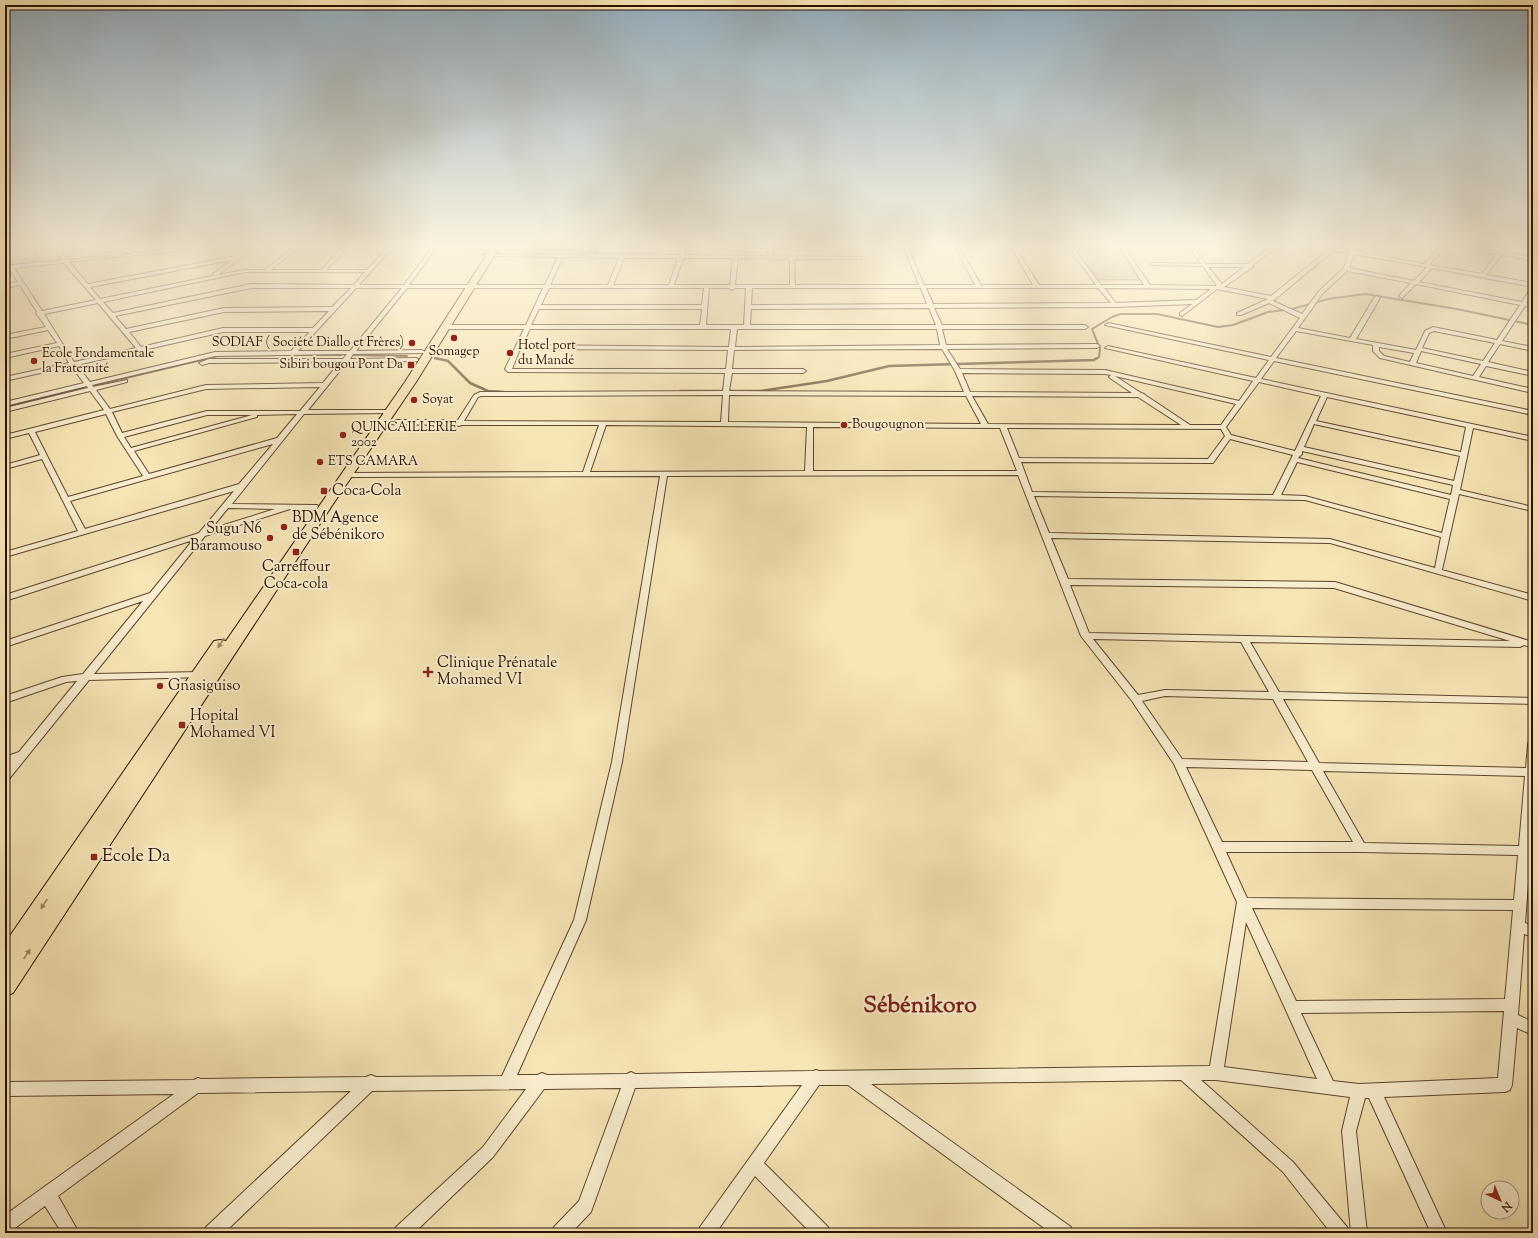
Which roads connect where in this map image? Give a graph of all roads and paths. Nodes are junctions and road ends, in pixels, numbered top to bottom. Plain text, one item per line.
1 (33, 303) edge
2 (86, 303) edge
3 (102, 303) edge
4 (174, 303) edge
5 (338, 303) edge
6 (392, 303) edge
7 (455, 303) edge
8 (457, 303) edge
9 (538, 303) edge
10 (706, 303) edge
11 (748, 303) edge
12 (930, 303) edge
13 (1175, 303) edge
14 (1195, 303) edge
15 (1264, 303) edge
16 (1276, 303) edge
17 (1314, 303) edge
18 (1374, 303) edge
19 (1517, 303) edge
20 (1523, 304) junction
21 (1115, 305) joint
22 (931, 306) junction
23 (1533, 306) edge
24 (536, 307) junction
25 (706, 307) junction
26 (748, 307) junction
27 (332, 309) junction
28 (39, 312) junction
29 (1182, 314) dead end
30 (1239, 314) dead end
31 (113, 316) junction
32 (1304, 317) junction
33 (1108, 325) dead end
34 (939, 326) junction
35 (444, 327) junction
36 (528, 327) junction
37 (704, 327) junction
38 (734, 327) junction
39 (747, 327) junction
40 (1085, 327) dead end
41 (49, 328) junction
42 (1295, 329) junction
43 (314, 330) junction
44 (126, 331) junction
45 (5, 337) edge
46 (1352, 340) junction
47 (1499, 341) junction
48 (60, 344) junction
49 (1376, 344) junction
50 (1097, 346) dead end
51 (519, 347) junction
52 (944, 348) junction
53 (1108, 348) dead end
54 (140, 349) junction
55 (731, 349) junction
56 (1533, 349) edge
57 (1418, 350) junction
58 (352, 352) junction
59 (293, 353) junction
60 (5, 356) edge
61 (419, 356) junction
62 (1272, 359) junction
63 (345, 360) junction
64 (1485, 363) junction
65 (73, 364) junction
66 (1412, 364) junction
67 (729, 370) junction
68 (803, 371) dead end
69 (958, 371) junction
70 (1105, 372) junction
71 (1533, 374) edge
72 (1476, 378) junction
73 (5, 379) edge
74 (1257, 380) junction
75 (325, 385) junction
76 (90, 387) junction
77 (1533, 391) edge
78 (726, 393) junction
79 (968, 394) junction
80 (1142, 395) junction
81 (1325, 395) junction
82 (1240, 403) junction
83 (5, 404) edge
84 (5, 410) edge
85 (109, 412) junction
86 (266, 413) junction
87 (301, 413) junction
88 (1533, 413) edge
89 (381, 417) junction
90 (1312, 422) junction
91 (459, 424) junction
92 (603, 424) junction
93 (724, 425) junction
94 (810, 426) junction
95 (986, 426) junction
96 (1002, 426) junction
97 (1470, 426) junction
98 (1189, 427) junction
99 (1223, 427) junction
100 (31, 431) junction
101 (120, 436) junction
102 (1228, 436) junction
103 (5, 437) edge
104 (1533, 439) edge
105 (279, 440) junction
106 (130, 450) junction
107 (1298, 454) junction
108 (1464, 455) junction
109 (44, 456) junction
110 (1016, 460) junction
111 (5, 467) edge
112 (586, 474) junction
113 (664, 474) junction
114 (809, 474) junction
115 (1021, 474) junction
116 (346, 475) junction
117 (148, 477) junction
118 (242, 486) junction
119 (1455, 491) junction
120 (1030, 494) junction
121 (1276, 497) junction
122 (66, 500) junction
123 (225, 506) junction
124 (289, 507) junction
125 (314, 507) junction
126 (1533, 509) edge
127 (82, 532) junction
128 (202, 535) junction
129 (1046, 535) junction
130 (1446, 536) junction
131 (5, 555) edge
132 (1438, 571) junction
133 (1064, 582) junction
134 (153, 594) junction
135 (5, 598) edge
136 (1533, 598) edge
137 (1086, 636) junction
138 (1244, 639) junction
139 (5, 644) edge
140 (1532, 645) edge
141 (206, 675) junction
142 (86, 677) junction
143 (1276, 696) junction
144 (1136, 699) junction
145 (5, 700) edge
146 (1533, 701) edge
147 (1533, 744) edge
148 (22, 754) junction
149 (5, 761) edge
150 (1179, 763) junction
151 (1315, 766) junction
152 (5, 776) edge
153 (1531, 777) edge
154 (1218, 847) junction
155 (1360, 847) junction
156 (1529, 853) edge
157 (1243, 903) junction
158 (1520, 905) junction
159 (1518, 926) junction
160 (1533, 932) edge
161 (5, 962) edge
162 (5, 986) edge
163 (1292, 1007) junction
164 (1511, 1012) junction
165 (1533, 1029) edge
166 (1183, 1073) junction
167 (1216, 1073) junction
168 (816, 1077) junction
169 (849, 1077) junction
170 (631, 1079) junction
171 (542, 1080) junction
172 (371, 1082) junction
173 (506, 1083) junction
174 (198, 1085) junction
175 (5, 1088) edge
176 (1330, 1088) junction
177 (1367, 1092) junction
178 (754, 1165) junction
179 (47, 1194) junction
180 (5, 1225) edge
181 (71, 1233) edge
182 (212, 1233) edge
183 (402, 1233) edge
184 (560, 1233) edge
185 (706, 1233) edge
186 (822, 1233) edge
187 (1065, 1233) edge
188 (1341, 1233) edge
189 (1359, 1233) edge
190 (1439, 1233) edge

1 - 28 street
2 - 28 street
3 - 31 street
4 - 31 street
5 - 27 street
6 - 58 street
7 - 61 highway
8 - 35 highway
9 - 24 street
10 - 25 street
11 - 26 street
12 - 22 street
13 - 21 street
14 - 29 street
15 - 30 street
16 - 32 street
17 - 32 street
18 - 46 street
19 - 20 street
20 - 23 street
20 - 47 street
21 - 22 street
22 - 26 street
22 - 34 street
24 - 25 street
24 - 36 street
25 - 37 street
26 - 39 street
27 - 43 street
27 - 44 street
28 - 41 street
31 - 44 street
32 - 42 street
33 - 62 street
34 - 39 street
34 - 40 street
34 - 52 street
35 - 36 street
35 - 89 highway
36 - 37 street
36 - 51 street
37 - 38 street
38 - 39 street
38 - 55 street
41 - 45 street
41 - 48 street
42 - 46 street
42 - 62 street
43 - 54 street
43 - 59 street
44 - 54 street
46 - 49 street
47 - 56 street
47 - 57 street
47 - 64 street
48 - 60 street
48 - 65 street
49 - 57 street
49 - 66 street
50 - 52 street
51 - 55 street
51 - 67 street
52 - 55 street
52 - 69 street
53 - 74 street
54 - 65 street
55 - 67 street
57 - 64 street
57 - 66 street
58 - 59 street
58 - 61 street
58 - 63 street
59 - 76 street
61 - 63 street
61 - 89 highway
62 - 74 street
62 - 88 street
63 - 75 street
63 - 76 street
64 - 71 street
64 - 72 street
65 - 73 street
65 - 76 street
66 - 72 street
67 - 68 street
67 - 78 street
69 - 70 street
69 - 79 street
70 - 80 street
70 - 82 street
72 - 77 street
74 - 81 street
74 - 82 street
75 - 85 street
75 - 87 street
76 - 83 street
76 - 84 street
76 - 85 street
78 - 79 street
78 - 91 street
78 - 93 street
79 - 80 street
79 - 95 street
80 - 98 street
81 - 90 street
81 - 97 street
82 - 99 street
85 - 100 street
85 - 101 street
86 - 87 street
86 - 101 street
86 - 106 street
87 - 89 street
87 - 105 street
89 - 91 street
89 - 116 highway
89 - 125 highway
90 - 107 street
90 - 108 street
91 - 92 street
92 - 93 street
92 - 112 street
93 - 94 street
94 - 95 street
94 - 114 street
95 - 96 street
96 - 98 street
96 - 110 street
97 - 104 street
97 - 108 street
98 - 99 street
99 - 102 street
100 - 103 street
100 - 109 street
101 - 106 street
102 - 107 street
102 - 110 street
105 - 117 street
105 - 118 street
106 - 117 street
107 - 119 street
107 - 119 street
107 - 121 street
108 - 119 street
109 - 111 street
109 - 122 street
110 - 115 street
112 - 113 street
112 - 116 street
113 - 114 street
113 - 173 street
114 - 115 street
115 - 120 street
116 - 141 highway
117 - 122 street
118 - 123 street
118 - 127 street
119 - 126 street
119 - 130 street
120 - 121 street
120 - 129 street
121 - 130 street
122 - 127 street
123 - 124 street
123 - 128 street
124 - 125 street
124 - 128 street
125 -> 141 highway
127 - 131 street
128 - 134 street
128 - 135 street
129 - 132 street
129 - 133 street
130 - 132 street
132 - 136 street
133 - 137 street
133 - 140 street
134 - 139 street
134 - 142 street
137 - 138 street
137 - 144 street
138 - 140 street
138 - 143 street
141 - 142 street
141 -> 161 highway
162 -> 141 highway
142 - 145 street
142 - 148 street
143 - 144 street
143 - 146 street
143 - 151 street
144 - 150 street
147 - 153 street
148 - 149 street
148 - 152 street
150 - 151 street
150 - 154 street
151 - 153 street
151 - 155 street
153 - 156 street
154 - 155 street
154 - 157 street
155 - 156 street
156 - 158 street
157 - 158 street
157 - 163 street
157 - 167 street
158 - 159 street
159 - 160 street
159 - 164 street
163 - 164 street
163 - 176 street
164 - 165 street
164 - 177 street
166 - 167 street
166 - 169 street
166 - 188 street
167 - 176 street
168 - 169 street
168 - 170 street
168 - 178 street
169 - 187 street
170 - 171 street
170 - 184 street
171 - 173 street
171 - 183 street
172 - 173 street
172 - 174 street
172 - 182 street
174 - 175 street
174 - 179 street
176 - 177 street
177 - 189 street
177 - 190 street
178 - 185 street
178 - 186 street
179 - 180 street
179 - 181 street

